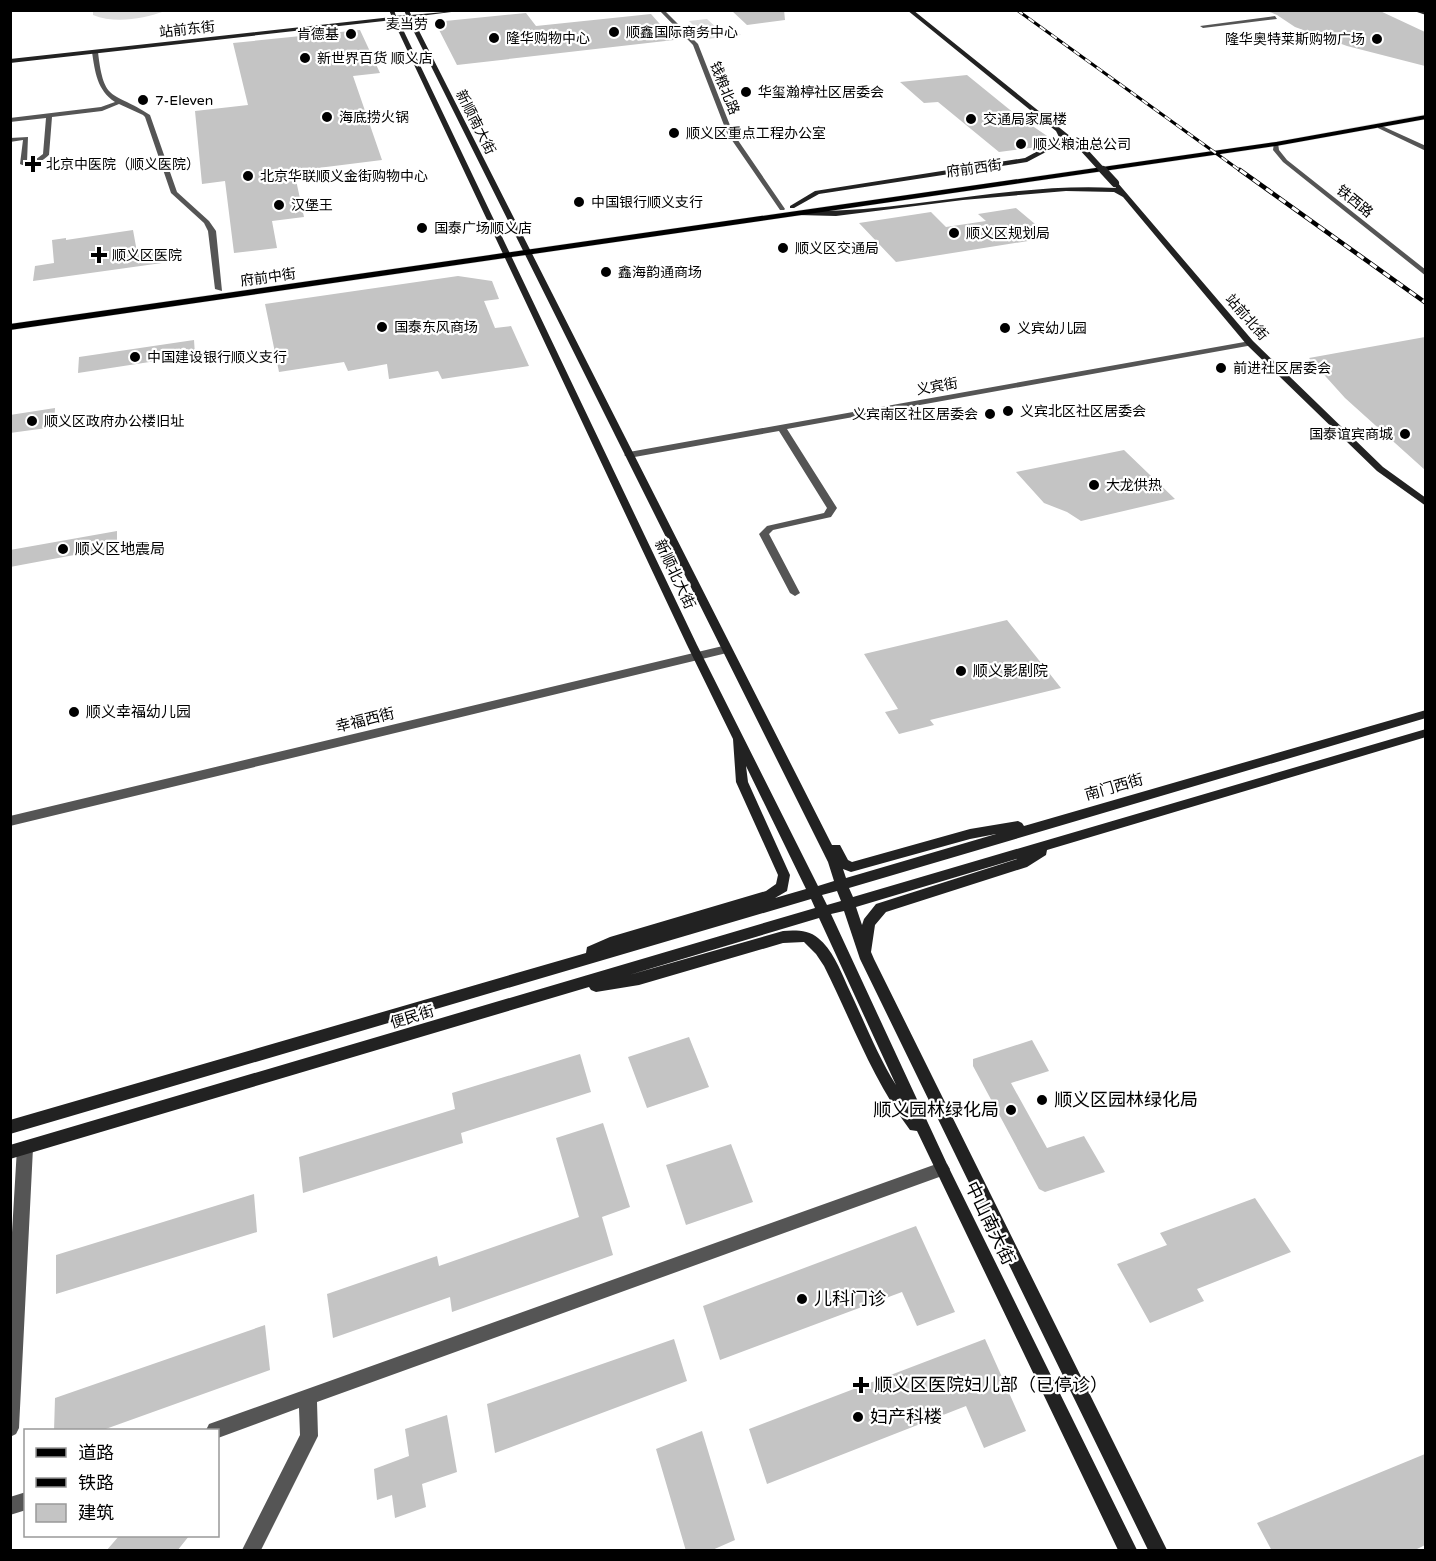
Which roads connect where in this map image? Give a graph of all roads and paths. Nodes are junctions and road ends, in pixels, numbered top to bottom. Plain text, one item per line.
1 (448, 10) edge
2 (465, 10) edge
3 (661, 10) edge
4 (909, 10) edge
5 (1416, 10) edge
6 (401, 15) edge
7 (1425, 15) edge
8 (1275, 18) dead end
9 (1203, 26) dead end
10 (95, 52) junction
11 (10, 60) edge
12 (119, 102) junction
13 (1425, 111) edge
14 (49, 116) junction
15 (1425, 117) edge
16 (10, 120) edge
17 (1380, 127) junction
18 (1059, 130) junction
19 (10, 140) edge
20 (1276, 144) junction
21 (1425, 149) edge
22 (1127, 197) junction
23 (791, 210) junction
24 (527, 249) junction
25 (507, 252) junction
26 (1425, 274) edge
27 (219, 289) junction
28 (10, 318) edge
29 (10, 327) edge
30 (1250, 343) junction
31 (782, 428) junction
32 (629, 455) junction
33 (1425, 503) edge
34 (795, 593) dead end
35 (727, 649) junction
36 (698, 655) junction
37 (1425, 714) edge
38 (768, 732) junction
39 (1425, 733) edge
40 (738, 737) junction
41 (10, 820) edge
42 (1043, 825) junction
43 (1053, 843) junction
44 (841, 883) junction
45 (813, 891) junction
46 (849, 904) junction
47 (822, 911) junction
48 (867, 959) junction
49 (560, 968) junction
50 (551, 993) junction
51 (10, 1127) edge
52 (932, 1148) junction
53 (18, 1150) edge
54 (942, 1169) junction
55 (308, 1396) junction
56 (11, 1401) edge
57 (10, 1428) edge
58 (219, 1429) edge
59 (251, 1551) edge
60 (1128, 1551) edge
61 (1158, 1551) edge

1 - 6 main road
2 - 6 main road
3 - 23 street, 钱粮北路
4 - 18 main road
5 - 7 main road
6 - 10 main road, 站前东街
6 - 11 main road, 站前东街
6 - 24 main road, 新顺南大街
6 - 25 main road, 新顺南大街
8 - 9 street
10 - 11 main road, 站前东街
10 - 12 street
12 - 14 street
12 - 27 street
13 - 23 main road, 府前西街
14 - 16 street
14 - 19 street
15 - 17 main road, 府前西街
17 - 20 main road, 府前西街
17 - 21 street
18 - 22 main road, 站前北街, bridge
18 - 23 main road
20 - 23 main road, 府前西街
20 - 26 street, 铁西路
22 - 23 main road
22 - 30 main road, 站前北街
23 - 24 main road, 府前西街
23 - 24 main road, 府前西街
24 - 25 main road, 府前中街
24 - 32 main road, 新顺北大街
25 - 27 main road, 府前中街
25 - 29 main road, 府前中街
25 - 36 main road, 新顺北大街
27 - 28 main road, 府前中街
30 - 31 street, 义宾街
30 - 33 main road, 站前北街
31 - 32 street, 义宾街
31 - 34 street
32 - 35 main road, 新顺北大街
35 - 36 street, 幸福西街
35 - 38 main road, 新顺北大街
36 - 40 main road, 新顺北大街
36 - 41 street, 幸福西街
37 - 42 main road, 南门西街
38 - 42 main road
38 - 44 main road, 新顺北大街
39 - 43 main road
40 - 45 main road, 新顺北大街
40 - 49 main road
42 - 44 main road, 南门西街
43 - 46 main road
43 - 48 main road
44 - 45 main road, 南门西街
44 - 46 main road, 新顺北大街
45 - 47 main road, 新顺北大街
45 - 49 main road, 便民街
46 - 47 main road
46 - 48 main road, 新顺北大街
47 - 50 main road, 便民街
47 - 52 main road, 中山南大街
48 - 61 main road, 新顺北大街
49 - 51 main road, 便民街
50 - 52 main road
50 - 53 main road, 便民街
52 - 54 main road, 中山南大街
53 - 56 street
54 - 55 street
54 - 60 main road, 中山南大街
55 - 58 street
55 - 59 street
56 - 57 street

